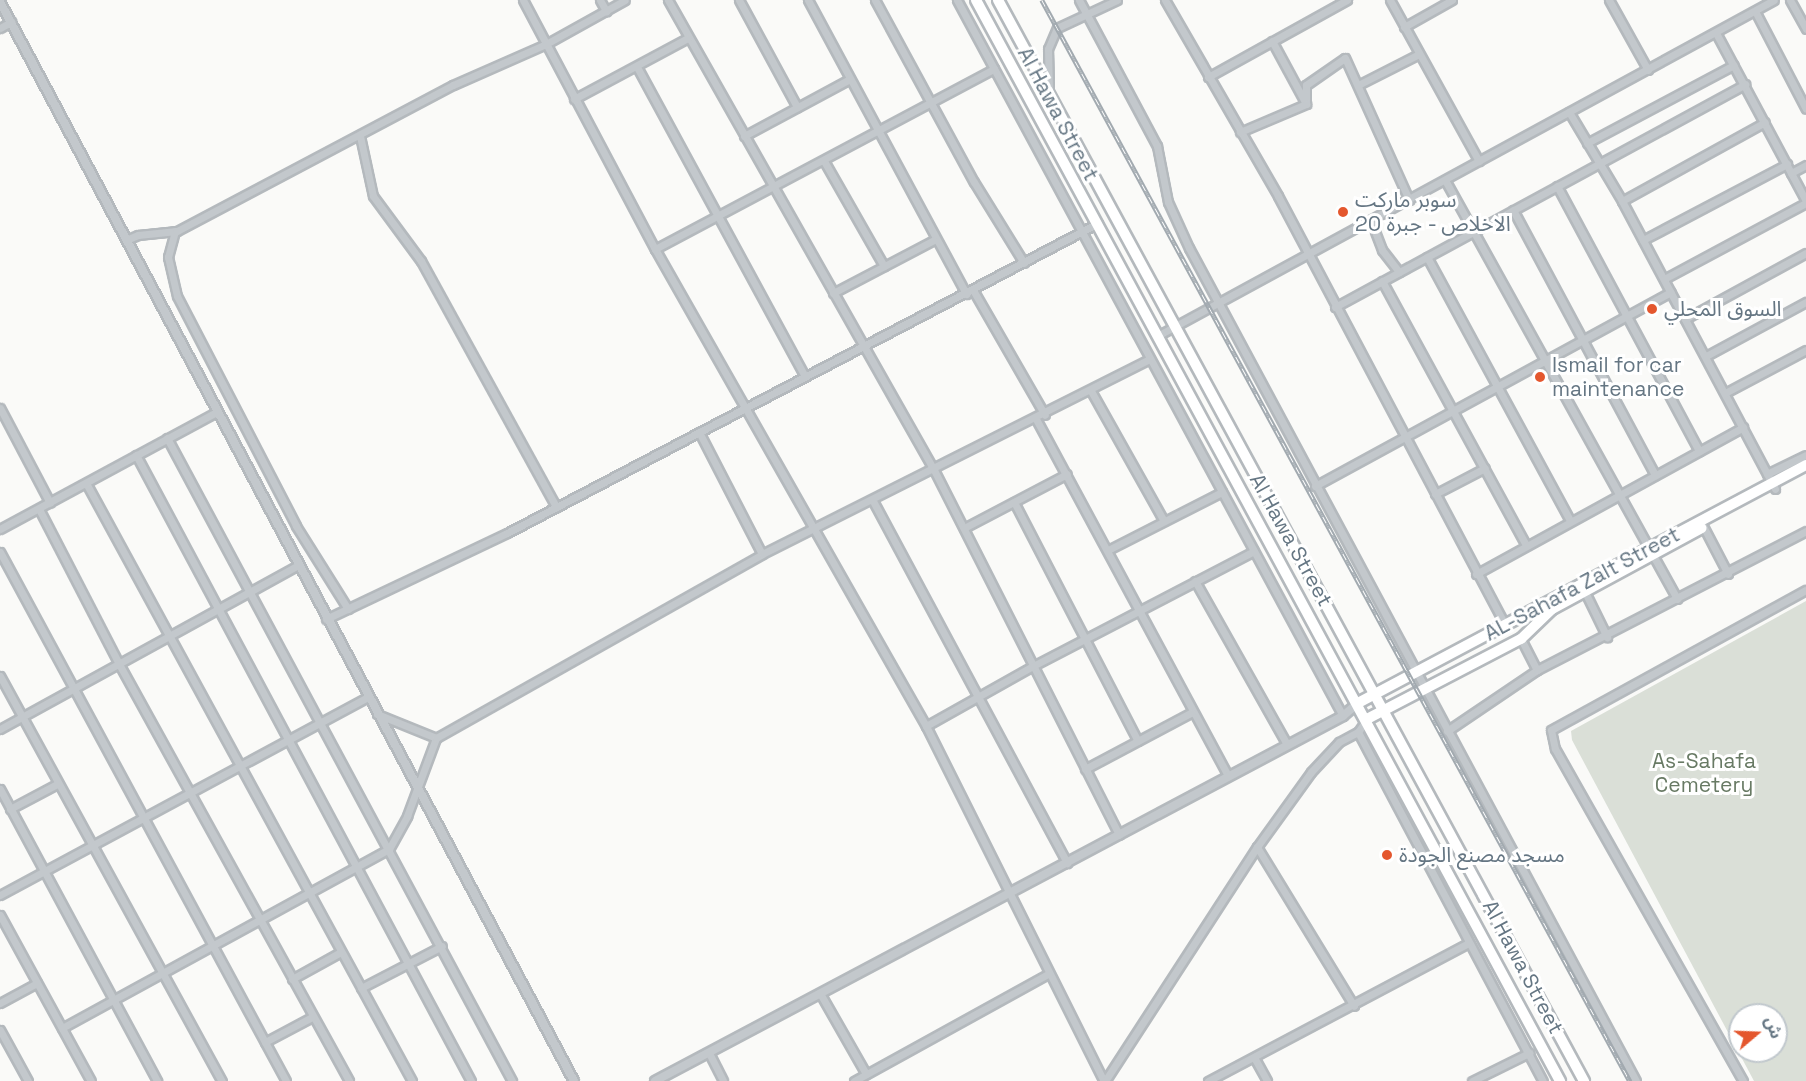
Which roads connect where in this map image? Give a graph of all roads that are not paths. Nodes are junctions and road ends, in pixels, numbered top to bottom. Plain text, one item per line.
1 (523, 0) edge
2 (600, 0) edge
3 (625, 0) edge
4 (668, 0) edge
5 (739, 0) edge
6 (808, 0) edge
7 (875, 0) edge
8 (957, 0) edge
9 (976, 0) edge
10 (1079, 0) edge
11 (1117, 0) edge
12 (1165, 0) edge
13 (1347, 0) edge
14 (1390, 0) edge
15 (1452, 0) edge
16 (1609, 0) edge
17 (1790, 0) edge
18 (1772, 1) edge
19 (0, 2) edge
20 (1000, 2) edge
21 (1755, 10) junction
22 (606, 11) junction
23 (1086, 14) junction
24 (11, 22) junction
25 (1404, 27) junction
26 (0, 28) edge
27 (1806, 29) edge
28 (1716, 33) junction
29 (688, 38) junction
30 (1272, 41) junction
31 (546, 44) junction
32 (1419, 54) junction
33 (1734, 65) junction
34 (637, 67) junction
35 (994, 69) junction
36 (1648, 70) junction
37 (1208, 77) junction
38 (849, 79) junction
39 (1360, 84) junction
40 (1745, 84) junction
41 (574, 99) junction
42 (1050, 100) junction
43 (930, 104) junction
44 (1306, 104) junction
45 (797, 107) junction
46 (1806, 109) edge
47 (1569, 112) junction
48 (1765, 122) junction
49 (878, 132) junction
50 (1240, 132) junction
51 (360, 136) junction
52 (744, 136) junction
53 (1587, 142) junction
54 (824, 161) junction
55 (1479, 161) junction
56 (1599, 163) junction
57 (1786, 164) junction
58 (1806, 165) edge
59 (1791, 173) junction
60 (1445, 180) junction
61 (1557, 186) junction
62 (773, 188) junction
63 (1409, 200) junction
64 (1622, 201) junction
65 (1806, 202) edge
66 (1513, 210) junction
67 (718, 217) junction
68 (1371, 221) junction
69 (1098, 223) junction
70 (175, 231) junction
71 (1082, 232) junction
72 (1472, 233) junction
73 (126, 240) junction
74 (934, 240) junction
75 (1642, 240) junction
76 (655, 249) junction
77 (1806, 254) edge
78 (1309, 255) junction
79 (1427, 257) junction
80 (1024, 263) junction
81 (884, 267) junction
82 (1399, 272) junction
83 (1664, 279) junction
84 (1382, 281) junction
85 (969, 292) junction
86 (1671, 292) junction
87 (833, 293) junction
88 (1806, 302) edge
89 (1218, 303) junction
90 (1335, 306) junction
91 (1625, 317) junction
92 (1685, 319) junction
93 (1174, 325) junction
94 (1159, 335) junction
95 (1583, 340) junction
96 (866, 345) junction
97 (1806, 350) edge
98 (1706, 356) junction
99 (1150, 359) junction
100 (1544, 362) junction
101 (805, 375) junction
102 (1498, 387) junction
103 (1091, 391) junction
104 (1725, 393) junction
105 (746, 406) junction
106 (0, 408) edge
107 (1454, 411) junction
108 (216, 412) junction
109 (1045, 415) junction
110 (1036, 419) junction
111 (1743, 426) junction
112 (699, 432) junction
113 (167, 438) junction
114 (1404, 438) junction
115 (1699, 451) junction
116 (136, 455) junction
117 (1806, 455) edge
118 (1806, 465) edge
119 (1485, 468) junction
120 (934, 470) junction
121 (1806, 473) edge
122 (1067, 474) junction
123 (1655, 475) junction
124 (1771, 482) junction
125 (86, 483) junction
126 (1315, 486) junction
127 (1222, 492) junction
128 (1435, 494) junction
129 (1616, 495) junction
130 (873, 501) junction
131 (1014, 502) junction
132 (50, 503) junction
133 (556, 507) junction
134 (39, 509) junction
135 (1570, 520) junction
136 (1164, 521) junction
137 (1702, 524) junction
138 (963, 528) junction
139 (0, 529) edge
140 (812, 531) junction
141 (1806, 531) edge
142 (1526, 545) junction
143 (1108, 550) junction
144 (1254, 551) junction
145 (0, 552) edge
146 (1649, 552) junction
147 (762, 554) junction
148 (298, 565) junction
149 (1728, 573) junction
150 (1476, 574) junction
151 (1195, 581) junction
152 (1583, 588) junction
153 (1806, 590) edge
154 (248, 592) junction
155 (1677, 599) junction
156 (215, 609) junction
157 (348, 609) junction
158 (1140, 610) junction
159 (326, 619) junction
160 (1505, 625) junction
161 (168, 636) junction
162 (1607, 637) junction
163 (1085, 639) junction
164 (1521, 639) junction
165 (118, 664) junction
166 (1033, 666) junction
167 (1537, 670) junction
168 (1419, 671) junction
169 (0, 676) edge
170 (1425, 687) junction
171 (71, 689) junction
172 (1376, 694) junction
173 (368, 697) junction
174 (979, 697) junction
175 (1358, 704) junction
176 (1192, 711) junction
177 (1385, 711) junction
178 (377, 714) junction
179 (1343, 716) junction
180 (22, 717) junction
181 (1367, 719) junction
182 (317, 724) junction
183 (926, 726) junction
184 (0, 729) edge
185 (1447, 731) junction
186 (1358, 732) junction
187 (436, 738) junction
188 (287, 740) junction
189 (1138, 741) junction
190 (1287, 744) junction
191 (240, 766) junction
192 (1085, 769) junction
193 (1228, 776) junction
194 (57, 784) junction
195 (418, 787) junction
196 (0, 789) edge
197 (189, 792) junction
198 (10, 809) junction
199 (141, 819) junction
200 (1119, 835) junction
201 (93, 846) junction
202 (1257, 847) junction
203 (389, 849) junction
204 (1066, 863) junction
205 (356, 867) junction
206 (44, 871) junction
207 (308, 893) junction
208 (1009, 893) junction
209 (0, 895) edge
210 (0, 915) edge
211 (258, 920) junction
212 (1469, 943) junction
213 (211, 945) junction
214 (442, 946) junction
215 (341, 952) junction
216 (409, 963) junction
217 (1499, 967) junction
218 (161, 972) junction
219 (1048, 974) junction
220 (1486, 974) junction
221 (292, 979) junction
222 (37, 983) junction
223 (361, 988) junction
224 (821, 995) junction
225 (114, 999) junction
226 (0, 1003) edge
227 (1354, 1006) junction
228 (312, 1017) junction
229 (62, 1028) junction
230 (0, 1030) edge
231 (265, 1042) junction
232 (709, 1053) junction
233 (1529, 1053) junction
234 (1255, 1059) junction
235 (866, 1074) junction
236 (28, 1081) edge
237 (91, 1081) edge
238 (157, 1081) edge
239 (222, 1081) edge
240 (286, 1081) edge
241 (349, 1081) edge
242 (412, 1081) edge
243 (471, 1081) edge
244 (512, 1081) edge
245 (574, 1081) edge
246 (655, 1081) edge
247 (723, 1081) edge
248 (854, 1081) edge
249 (1105, 1081) edge
250 (1208, 1081) edge
251 (1267, 1081) edge
252 (1472, 1081) edge
253 (1544, 1081) edge
254 (1560, 1081) edge
255 (1584, 1081) edge
256 (1636, 1081) edge
257 (1743, 1081) edge

1 - 31 street
2 - 22 street
3 - 22 street
4 - 29 street
5 - 45 street
6 - 38 street
7 - 43 street
8 - 35 street
9 - 69 highway, Al Hawa Street
10 - 23 street
11 - 23 street
12 - 37 street
13 - 30 street
14 - 25 street
15 - 25 street
16 - 36 street
17 - 27 street
18 - 21 street
19 - 24 street
20 - 42 highway, Al Hawa Street
21 - 28 street
21 - 46 street
22 - 31 street
23 - 42 street
23 - 89 street
24 - 26 street
24 - 73 street
25 - 32 street
28 - 33 street
28 - 36 street
29 - 34 street
29 - 52 street
30 - 37 street
30 - 44 street
31 - 41 street
31 - 51 street
32 - 39 street
32 - 55 street
33 - 40 street
33 - 53 street
34 - 41 street
34 - 67 street
35 - 43 street
35 - 71 street
36 - 47 street
37 - 50 street
38 - 45 street
38 - 49 street
39 - 44 street
39 - 63 street
40 - 48 street
40 - 56 street
41 - 76 street
42 - 93 highway, Al Hawa Street
43 - 49 street
43 - 80 street
44 - 50 street
45 - 52 street
47 - 53 street
47 - 55 street
48 - 57 street
48 - 64 street
49 - 54 street
49 - 74 street
50 - 78 street
51 - 70 street
51 - 133 street
52 - 62 street
53 - 56 street
54 - 62 street
54 - 81 street
55 - 60 street
56 - 61 street
56 - 64 street
57 - 59 street
57 - 75 street
58 - 59 street
59 - 65 street
60 - 63 street
60 - 72 street
61 - 66 street
61 - 91 street
62 - 67 street
62 - 87 street
63 - 68 street
64 - 75 street
65 - 83 street
66 - 72 street
66 - 95 street
67 - 76 street
67 - 101 street
68 - 78 street
68 - 82 street
69 - 71 street
69 - 94 highway, Al Hawa Street
70 - 73 street
70 - 157 street
71 - 80 street
71 - 99 street
72 - 79 street
72 - 100 street
73 - 108 street
74 - 81 street
74 - 85 street
75 - 83 street
76 - 105 street
77 - 92 street
78 - 89 street
78 - 90 street
79 - 82 street
79 - 102 street
80 - 85 street
81 - 87 street
82 - 84 street
83 - 86 street
84 - 90 street
84 - 107 street
85 - 96 street
85 - 109 street
86 - 91 street
86 - 92 street
87 - 96 street
88 - 98 street
89 - 93 street
89 - 126 street
90 - 114 street
91 - 95 street
91 - 115 street
92 - 98 street
93 - 94 street
93 - 172 highway, Al Hawa Street
94 - 175 highway, Al Hawa Street
95 - 100 street
95 - 123 street
96 - 101 street
96 - 120 street
97 - 104 street
98 - 104 street
99 - 103 street
99 - 127 street
100 - 102 street
100 - 129 street
101 - 105 street
102 - 107 street
102 - 135 street
103 - 109 street
103 - 136 street
104 - 111 street
105 - 112 street
105 - 140 street
106 - 132 street
107 - 114 street
107 - 119 street
108 - 113 street
108 - 148 street
109 - 110 street
110 - 120 street
110 - 122 street
111 - 115 street
111 - 124 street
112 - 133 street
112 - 147 street
113 - 116 street
113 - 154 street
114 - 126 street
114 - 128 street
115 - 123 street
116 - 125 street
116 - 156 street
117 - 124 street
118 - 124 highway
119 - 128 street
119 - 142 street
120 - 130 street
120 - 138 street
121 - 124 highway
122 - 131 street
122 - 143 street
123 - 129 street
124 - 137 highway
125 - 132 street
125 - 161 street
126 - 168 street
127 - 136 street
127 - 144 street
128 - 150 street
129 - 135 street
129 - 146 street
130 - 140 street
130 - 174 street
131 - 138 street
131 - 163 street
132 - 134 street
133 - 157 street
134 - 139 street
134 - 165 street
135 - 142 street
136 - 143 street
137 - 146 highway
137 - 149 street
138 - 166 street
140 - 147 street
140 - 183 street
141 - 149 street
142 - 150 street
143 - 158 street
144 - 151 street
144 - 179 street
145 - 171 street
146 - 152 highway
146 - 155 street
147 - 187 street
148 - 154 street
148 - 159 street
149 - 155 street
150 - 160 street
151 - 158 street
151 - 190 street
152 - 160 highway, AL-Sahafa Zalt Street
152 - 162 street
152 - 164 highway
153 - 257 street
154 - 156 street
154 - 182 street
155 - 162 street
156 - 161 street
156 - 188 street
157 - 159 street
158 - 163 street
158 - 176 street
159 - 173 street
160 - 168 highway, AL-Sahafa Zalt Street
161 - 165 street
161 - 191 street
162 - 167 street
163 - 166 street
163 - 189 street
164 - 167 street
164 - 170 highway
165 - 171 street
165 - 197 street
166 - 174 street
166 - 192 street
167 - 185 street
168 - 170 street
168 - 172 highway, AL-Sahafa Zalt Street
169 - 180 street
170 - 177 highway
170 - 185 street
171 - 180 street
171 - 199 street
172 - 175 highway, AL-Sahafa Zalt Street
172 - 177 highway, Al Hawa Street
173 - 178 street
173 - 182 street
174 - 183 street
174 - 204 street
175 - 179 street
175 - 181 highway, Al Hawa Street
176 - 189 street
176 - 193 street
177 - 181 highway
177 - 255 highway, Al Hawa Street
178 - 187 street
178 - 195 street
179 - 190 street
180 - 184 street
180 - 194 street
181 - 186 street
181 - 217 highway, Al Hawa Street
182 - 188 street
182 - 203 street
183 - 208 street
185 - 256 street
186 - 202 street
186 - 212 street
187 - 195 street
188 - 191 street
188 - 205 street
189 - 192 street
190 - 193 street
191 - 197 street
191 - 207 street
192 - 200 street
193 - 200 street
194 - 198 street
194 - 201 street
195 - 203 street
195 - 245 street
196 - 198 street
197 - 199 street
197 - 211 street
198 - 206 street
199 - 201 street
199 - 213 street
200 - 204 street
201 - 206 street
201 - 218 street
202 - 227 street
202 - 249 street
203 - 205 street
203 - 214 street
204 - 208 street
205 - 207 street
205 - 216 street
206 - 209 street
206 - 225 street
207 - 211 street
207 - 215 street
208 - 219 street
208 - 224 street
210 - 222 street
211 - 213 street
211 - 221 street
212 - 220 street
212 - 227 street
213 - 218 street
213 - 231 street
214 - 216 street
214 - 244 street
215 - 221 street
215 - 223 street
216 - 223 street
216 - 243 street
217 - 220 street
217 - 254 highway, Al Hawa Street
218 - 225 street
218 - 239 street
219 - 235 street
219 - 249 street
220 - 233 street
221 - 228 street
222 - 226 street
222 - 229 street
223 - 242 street
224 - 232 street
224 - 235 street
225 - 229 street
225 - 238 street
227 - 234 street
228 - 231 street
228 - 241 street
229 - 237 street
230 - 236 street
231 - 240 street
232 - 246 street
232 - 247 street
233 - 252 street
233 - 253 street
234 - 250 street
234 - 251 street
235 - 248 street

